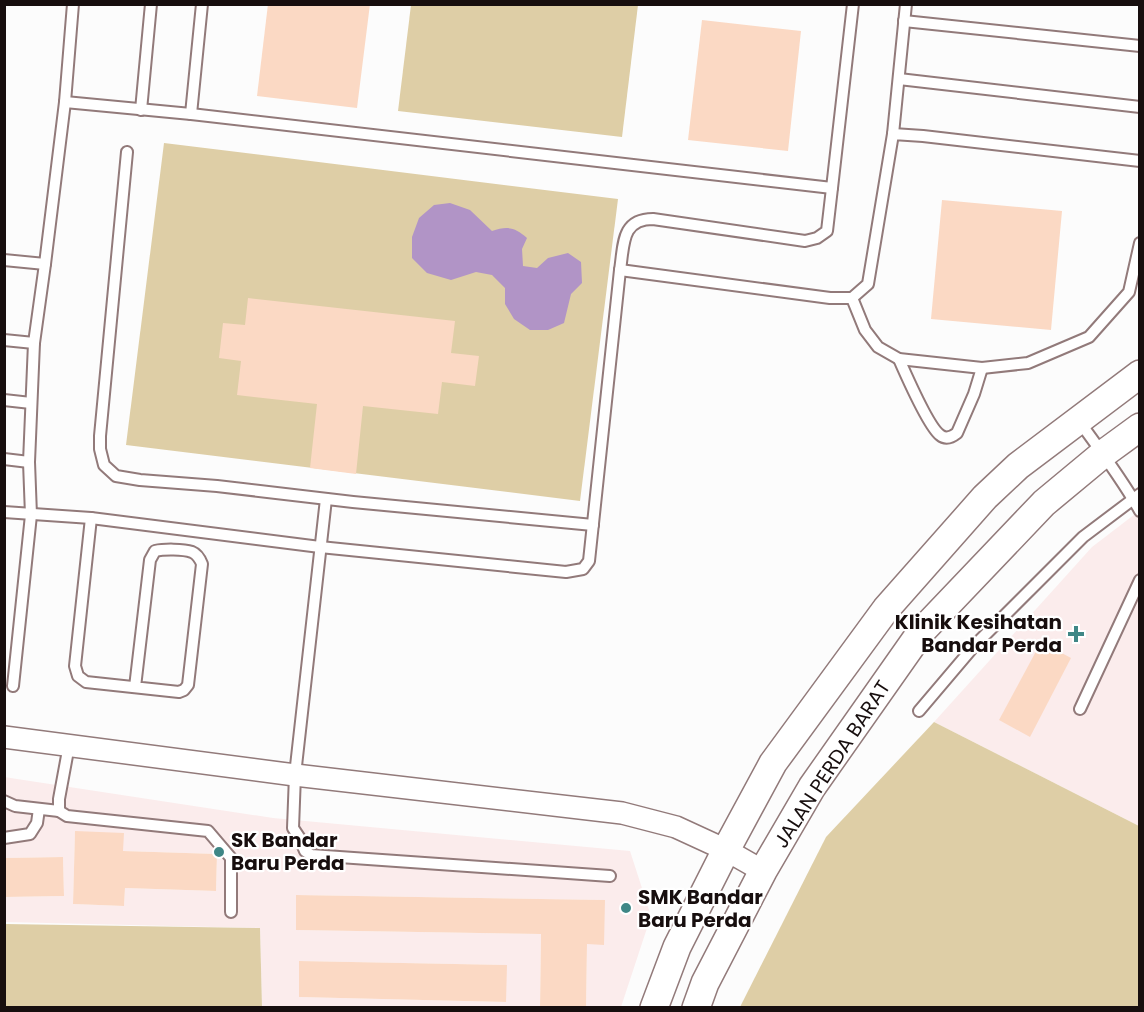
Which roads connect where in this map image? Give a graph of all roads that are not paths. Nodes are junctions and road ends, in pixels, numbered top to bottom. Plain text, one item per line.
1 (73, 4) edge
2 (152, 4) edge
3 (202, 4) edge
4 (853, 4) edge
5 (906, 4) edge
6 (904, 21) junction
7 (1140, 46) edge
8 (899, 79) junction
9 (65, 102) junction
10 (1140, 107) edge
11 (141, 110) junction
12 (191, 114) junction
13 (893, 134) junction
14 (127, 152) dead end
15 (1140, 161) edge
16 (832, 188) junction
17 (1140, 243) edge
18 (4, 260) edge
19 (45, 264) junction
20 (620, 270) junction
21 (852, 298) junction
22 (4, 340) edge
23 (34, 343) junction
24 (899, 359) junction
25 (982, 368) junction
26 (1140, 374) edge
27 (4, 400) edge
28 (31, 403) junction
29 (1078, 420) junction
30 (1140, 428) edge
31 (1103, 454) junction
32 (4, 459) edge
33 (29, 462) junction
34 (1136, 496) edge
35 (326, 499) junction
36 (1140, 511) edge
37 (4, 512) edge
38 (31, 515) junction
39 (91, 518) junction
40 (593, 525) junction
41 (320, 547) junction
42 (1140, 580) edge
43 (13, 686) dead end
44 (135, 687) junction
45 (1080, 709) dead end
46 (919, 711) dead end
47 (4, 737) edge
48 (69, 745) junction
49 (295, 775) junction
50 (4, 801) edge
51 (39, 809) junction
52 (59, 812) junction
53 (4, 837) edge
54 (726, 850) junction
55 (763, 871) junction
56 (610, 876) dead end
57 (231, 912) dead end
58 (654, 1008) edge
59 (696, 1008) edge

1 - 9 lane
2 - 11 lane
3 - 12 lane
4 - 16 lane
5 - 6 lane
6 - 7 lane
6 - 8 lane
8 - 10 lane
8 - 13 lane
9 - 11 lane
9 - 19 lane
11 - 12 lane
12 - 16 lane
13 - 15 lane
13 - 21 lane
14 - 35 lane
16 - 20 lane
17 - 25 lane
18 - 19 lane
19 - 23 lane
20 - 21 lane
20 - 40 lane
21 - 24 lane
22 - 23 lane
23 - 28 lane
24 - 25 lane
24 - 25 lane
26 - 29 street
27 - 28 lane
28 - 33 lane
29 - 31 lane
29 - 54 street
30 - 31 street, JALAN PERDA BARAT
31 - 34 lane
31 - 55 street, JALAN PERDA BARAT
32 - 33 lane
33 - 38 lane
34 - 36 lane
34 - 46 lane
35 - 40 lane
35 - 41 lane
37 - 38 lane
38 - 39 lane
38 - 43 lane
39 - 41 lane
39 - 44 lane
40 - 41 lane
41 - 49 lane
42 - 45 lane
44 - 44 lane
47 - 48 street
48 - 49 street
48 - 52 lane
49 - 54 street
49 - 56 lane
50 - 51 lane
51 - 52 lane
51 - 53 lane
52 - 57 lane
54 - 55 street
54 - 58 street
55 - 59 street, JALAN PERDA BARAT

